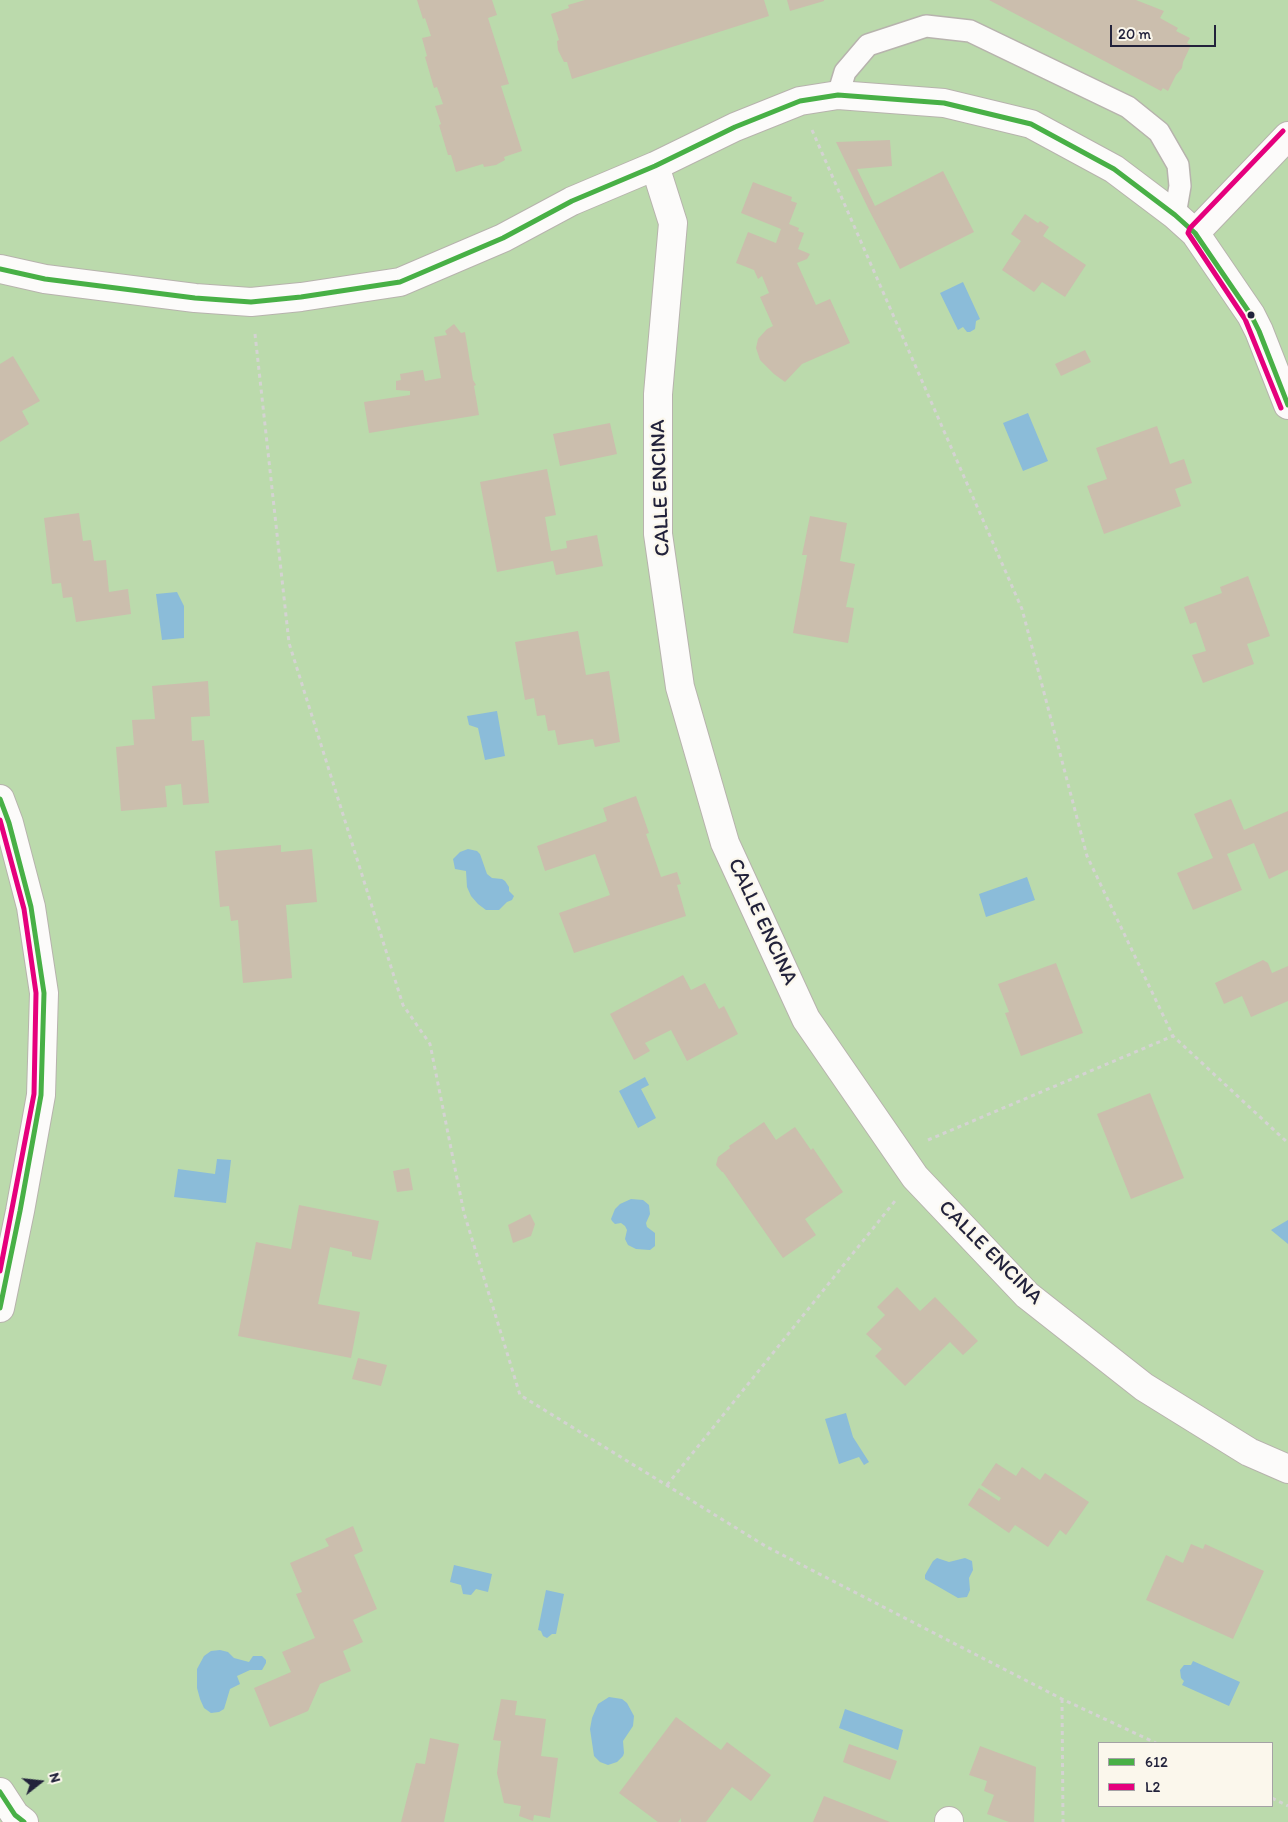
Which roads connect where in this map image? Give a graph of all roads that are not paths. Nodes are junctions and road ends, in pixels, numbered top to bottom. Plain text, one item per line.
1 (838, 95) junction
2 (1288, 136) edge
3 (655, 166) junction
4 (1175, 215) junction
5 (1195, 232) junction
6 (0, 269) edge
7 (1288, 406) edge
8 (0, 799) edge
9 (0, 1308) edge
10 (1288, 1469) edge
11 (0, 1792) edge
12 (24, 1822) edge

1 - 3 street
1 - 4 street
1 - 4 lane
2 - 5 street
3 - 6 street
3 - 10 street, CALLE ENCINA
4 - 5 street
5 - 7 street
8 - 9 street
11 - 12 street

